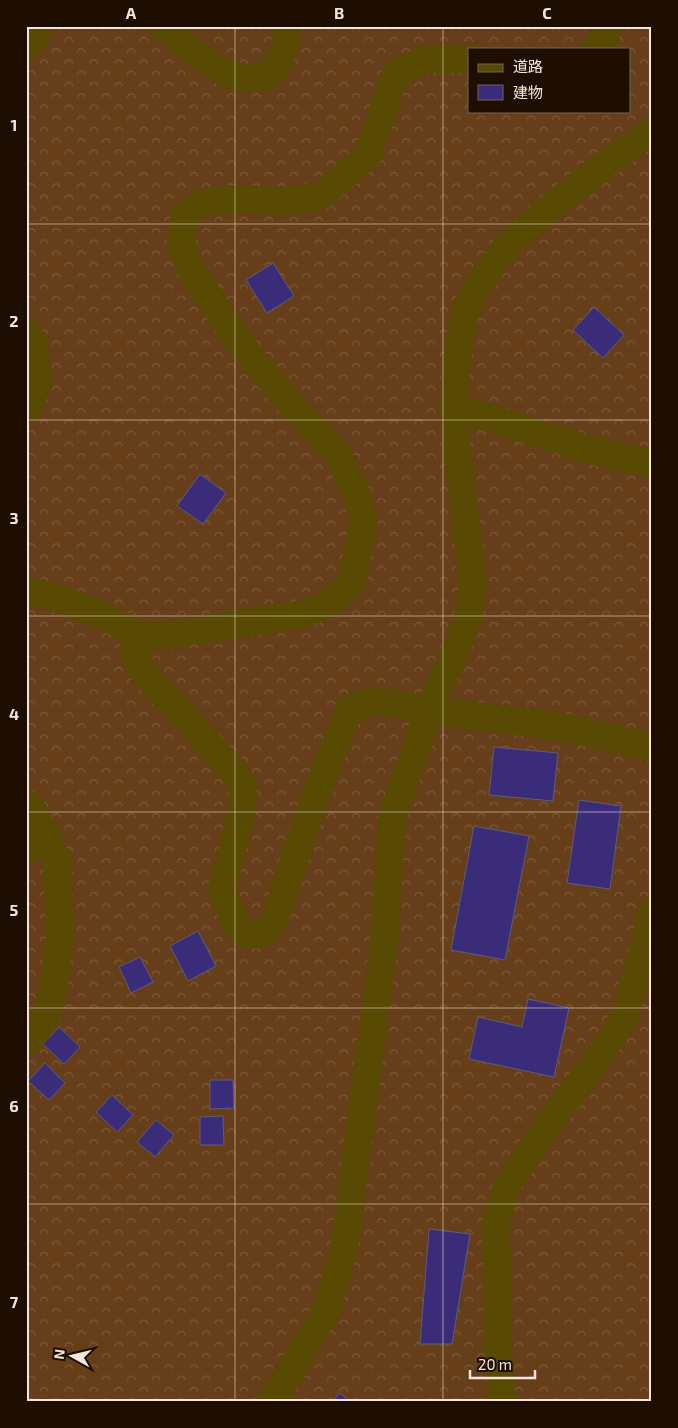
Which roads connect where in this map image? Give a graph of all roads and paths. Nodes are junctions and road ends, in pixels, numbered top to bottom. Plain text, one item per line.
1 (39, 26) edge
2 (163, 26) edge
3 (287, 26) edge
4 (608, 26) edge
5 (26, 48) edge
6 (595, 48) edge
7 (468, 59) edge
8 (652, 132) edge
9 (26, 330) edge
10 (452, 406) junction
11 (26, 408) edge
12 (652, 464) edge
13 (26, 591) edge
14 (133, 632) junction
15 (429, 710) junction
16 (652, 748) edge
17 (26, 804) edge
18 (36, 843) edge
19 (652, 912) edge
20 (26, 1042) edge
21 (270, 1402) edge
22 (502, 1402) edge

1 - 5 street
2 - 3 street
4 - 6 street
7 - 14 street
8 - 10 street
9 - 11 street
10 - 12 street
10 - 15 street
13 - 14 street
14 - 15 street
15 - 16 street
15 - 21 street
17 - 18 street
18 - 20 street
19 - 22 street

